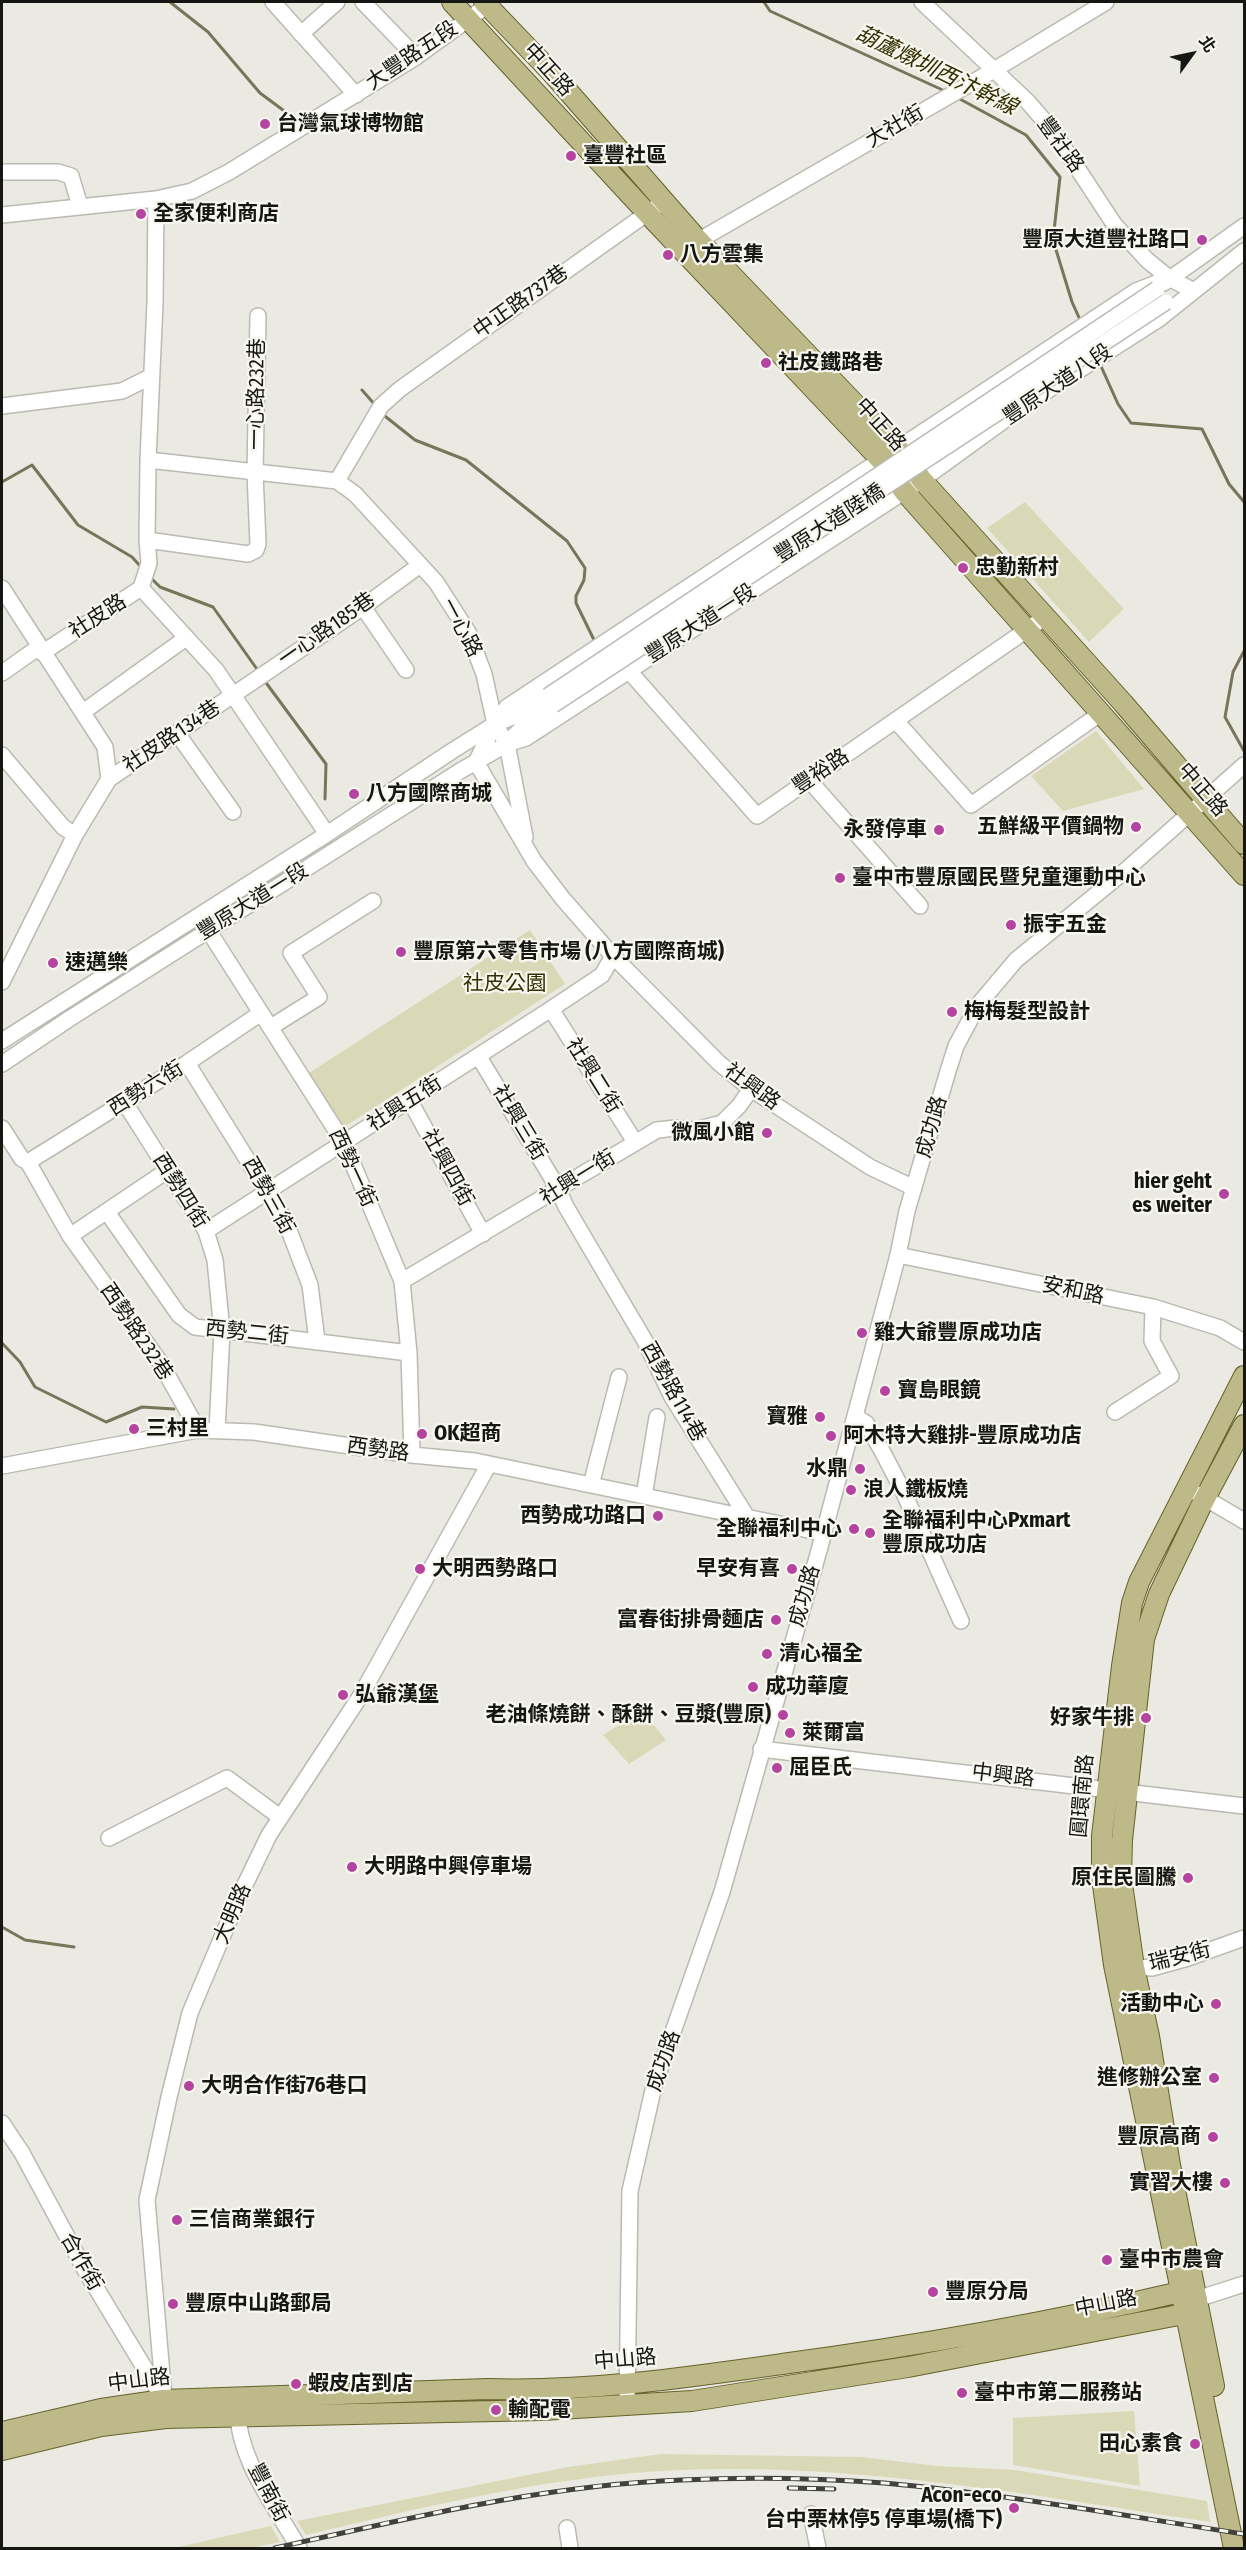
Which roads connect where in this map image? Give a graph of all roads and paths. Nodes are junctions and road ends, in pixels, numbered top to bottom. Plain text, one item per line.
1 (273, 2) edge
2 (337, 2) edge
3 (363, 2) edge
4 (453, 2) edge
5 (922, 2) edge
6 (1106, 2) edge
7 (488, 3) edge
8 (468, 19) junction
9 (301, 34) junction
10 (416, 57) junction
11 (994, 70) junction
12 (356, 95) junction
13 (2, 172) edge
14 (156, 199) junction
15 (80, 206) junction
16 (655, 207) junction
17 (2, 215) edge
18 (1245, 226) edge
19 (691, 245) junction
20 (1245, 251) edge
21 (1169, 278) junction
22 (1157, 289) joint
23 (1192, 290) junction
24 (1166, 302) joint
25 (258, 316) dead end
26 (150, 377) junction
27 (2, 406) edge
28 (899, 450) junction
29 (148, 460) junction
30 (882, 461) junction
31 (255, 473) junction
32 (922, 480) junction
33 (337, 481) junction
34 (904, 491) junction
35 (147, 540) junction
36 (420, 565) junction
37 (2, 588) edge
38 (141, 588) junction
39 (363, 606) junction
40 (1044, 618) junction
41 (1027, 631) junction
42 (186, 638) junction
43 (41, 650) junction
44 (406, 670) dead end
45 (628, 671) junction
46 (2, 673) edge
47 (234, 695) junction
48 (550, 700) junction
49 (83, 712) junction
50 (1101, 713) junction
51 (896, 721) junction
52 (495, 724) junction
53 (177, 733) junction
54 (507, 744) junction
55 (2, 755) edge
56 (476, 762) junction
57 (1245, 765) edge
58 (109, 779) junction
59 (809, 780) junction
60 (1207, 799) junction
61 (232, 813) dead end
62 (1190, 814) junction
63 (327, 834) junction
64 (75, 835) junction
65 (1245, 844) edge
66 (527, 848) junction
67 (1245, 875) edge
68 (373, 901) dead end
69 (920, 906) dead end
70 (198, 914) junction
71 (208, 930) junction
72 (613, 956) junction
73 (2, 982) edge
74 (551, 1009) junction
75 (261, 1013) junction
76 (272, 1027) junction
77 (2, 1041) edge
78 (479, 1057) junction
79 (2, 1064) edge
80 (187, 1064) junction
81 (751, 1089) junction
82 (410, 1101) junction
83 (125, 1103) junction
84 (2, 1128) edge
85 (635, 1142) junction
86 (344, 1143) junction
87 (28, 1162) junction
88 (168, 1170) junction
89 (914, 1188) junction
90 (560, 1190) junction
91 (270, 1192) junction
92 (107, 1212) junction
93 (206, 1231) junction
94 (483, 1234) junction
95 (70, 1236) junction
96 (898, 1255) junction
97 (601, 1265) joint
98 (402, 1281) junction
99 (1153, 1307) junction
100 (222, 1331) junction
101 (317, 1341) junction
102 (1245, 1342) edge
103 (409, 1353) junction
104 (1245, 1376) edge
105 (619, 1377) dead end
106 (1115, 1412) dead end
107 (855, 1416) junction
108 (657, 1417) dead end
109 (1245, 1425) edge
110 (198, 1430) junction
111 (217, 1430) junction
112 (412, 1455) junction
113 (489, 1464) junction
114 (2, 1466) edge
115 (591, 1485) junction
116 (1186, 1487) junction
117 (644, 1496) junction
118 (1205, 1498) junction
119 (747, 1517) junction
120 (1245, 1521) edge
121 (823, 1533) junction
122 (961, 1621) dead end
123 (761, 1749) junction
124 (1107, 1789) junction
125 (1128, 1793) junction
126 (1245, 1806) edge
127 (280, 1817) junction
128 (109, 1838) dead end
129 (1245, 1938) edge
130 (1124, 1966) junction
131 (2, 2123) edge
132 (1245, 2284) edge
133 (1187, 2302) junction
134 (627, 2394) junction
135 (237, 2407) junction
136 (165, 2409) junction
137 (2, 2432) edge
138 (2, 2450) edge
139 (811, 2514) dead end
140 (567, 2528) dead end
141 (1245, 2540) edge
142 (299, 2548) edge
143 (570, 2548) edge
144 (818, 2548) edge
145 (1234, 2548) edge

1 - 9 street
2 - 9 street
3 - 10 street
4 - 8 main road
5 - 11 street, 豐社路
6 - 11 street, 大社街
7 - 8 street, 大豐路五段
7 - 16 main road, 中正路
8 - 10 street, 大豐路五段
8 - 16 main road, 中正路
9 - 12 street
10 - 12 street, 大豐路五段
11 - 19 street, 大社街
11 - 21 street, 豐社路
12 - 14 street, 大豐路五段
13 - 15 street
14 - 15 street, 大豐路五段
14 - 26 street, 社皮路
15 - 17 street, 大豐路五段
16 - 19 main road, 中正路
16 - 33 street, 中正路737巷
18 - 21 street, 豐原大道八段
19 - 28 main road, 中正路
19 - 30 main road, 中正路
20 - 23 street, 豐原大道八段
21 - 22 street, 豐原大道八段
21 - 23 street, 豐社路
21 - 28 street, 豐原大道八段
22 - 48 street, 豐原大道陸橋, bridge
23 - 24 street, 豐原大道八段
23 - 32 street, 豐原大道八段
24 - 48 street, 豐原大道陸橋, bridge
25 - 31 street, 一心路232巷
26 - 27 street
26 - 29 street, 社皮路
28 - 30 street, 豐原大道一段
28 - 32 main road, 中正路
29 - 31 street
29 - 35 street, 社皮路
30 - 34 main road, 中正路
30 - 52 street, 豐原大道一段
31 - 33 street
31 - 35 street, 一心路232巷
32 - 34 street, 豐原大道一段
32 - 40 main road, 中正路
33 - 36 street, 一心路
34 - 41 main road, 中正路
34 - 45 street, 豐原大道一段
35 - 38 street, 社皮路
36 - 39 street, 一心路185巷
36 - 52 street, 一心路
37 - 43 street
38 - 42 street
38 - 43 street, 社皮路
39 - 44 street
39 - 47 street, 一心路185巷
40 - 41 street, 豐裕路
40 - 60 main road, 中正路
41 - 50 main road, 中正路
41 - 51 street, 豐裕路
42 - 47 street
42 - 49 street
43 - 46 street, 社皮路
43 - 49 street
45 - 54 street, 豐原大道一段
45 - 59 street, 豐裕路
47 - 53 street, 社皮路134巷
47 - 63 street
48 - 52 street, 豐原大道一段
48 - 54 street, 豐原大道一段
49 - 58 street
50 - 51 street
50 - 62 main road, 中正路
51 - 59 street, 豐裕路
52 - 54 street, 一心路
52 - 56 street
52 - 63 street, 豐原大道一段
53 - 58 street, 社皮路134巷
53 - 61 street
54 - 56 street, 豐原大道一段
54 - 66 street
55 - 64 street
56 - 66 street
56 - 71 street, 豐原大道一段
57 - 60 street, 成功路
58 - 64 street
59 - 69 street
60 - 62 street, 成功路
60 - 65 main road, 中正路
62 - 67 main road, 中正路
62 - 89 street, 成功路
63 - 70 street, 豐原大道一段
64 - 73 street
66 - 72 street
68 - 76 street
70 - 71 street, 西勢一街
70 - 77 street, 豐原大道一段
71 - 75 street, 西勢一街
71 - 79 street, 豐原大道一段
72 - 74 street, 社興五街
72 - 81 street, 社興路
74 - 78 street, 社興五街
74 - 85 street, 社興二街
75 - 76 street, 西勢一街
75 - 80 street, 西勢六街
76 - 86 street, 西勢一街
78 - 82 street, 社興五街
78 - 90 street, 社興三街
80 - 83 street, 西勢六街
80 - 91 street, 西勢三街
81 - 85 street, 社興一街
81 - 89 street, 社興路
82 - 86 street, 社興五街
82 - 94 street, 社興四街
83 - 87 street, 西勢六街
83 - 88 street, 西勢四街
84 - 87 street, 西勢路232巷
85 - 90 street, 社興一街
86 - 91 street, 社興五街
86 - 98 street, 西勢一街
87 - 95 street, 西勢路232巷
88 - 92 street
88 - 93 street, 西勢四街
89 - 96 street, 成功路
90 - 94 street, 社興一街
90 - 97 street, 社興三街
91 - 93 street, 社興五街
91 - 101 street, 西勢三街
92 - 95 street
92 - 100 street, 西勢二街
93 - 100 street, 西勢四街
94 - 98 street, 社興一街
95 - 110 street, 西勢路232巷
96 - 99 street, 安和路
96 - 107 street, 成功路
97 - 119 street, 西勢路114巷
98 - 103 street, 西勢一街
99 - 102 street, 安和路
99 - 106 street
100 - 101 street, 西勢二街
100 - 111 street, 西勢四街
101 - 103 street, 西勢二街
103 - 112 street, 西勢一街
104 - 116 main road, 圓環南路
105 - 115 street
107 - 121 street, 成功路
107 - 122 street
108 - 117 street
109 - 118 main road, 圓環南路
110 - 111 street, 西勢路
110 - 114 street, 西勢路
111 - 112 street, 西勢路
112 - 113 street, 西勢路
113 - 115 street, 西勢路
113 - 127 street, 大明路
115 - 117 street, 西勢路
116 - 118 street
116 - 124 main road, 圓環南路
117 - 119 street, 西勢路
118 - 120 street
118 - 125 main road, 圓環南路
119 - 121 street, 西勢路
121 - 123 street, 成功路
123 - 124 street, 中興路
123 - 134 street, 成功路
124 - 125 street, 中興路
124 - 130 main road, 圓環南路
125 - 126 street, 中興路
125 - 130 main road, 圓環南路
127 - 128 street
127 - 136 street, 大明路
129 - 130 street, 瑞安街
130 - 133 main road, 圓環南路
131 - 136 street, 合作街
132 - 133 street, 中山路
133 - 134 main road, 中山路
133 - 141 main road
133 - 145 main road
134 - 135 main road, 中山路
135 - 136 main road, 中山路
135 - 142 street, 豐南街
136 - 137 main road, 中山路
136 - 138 main road, 中山路
139 - 144 street
140 - 143 street

